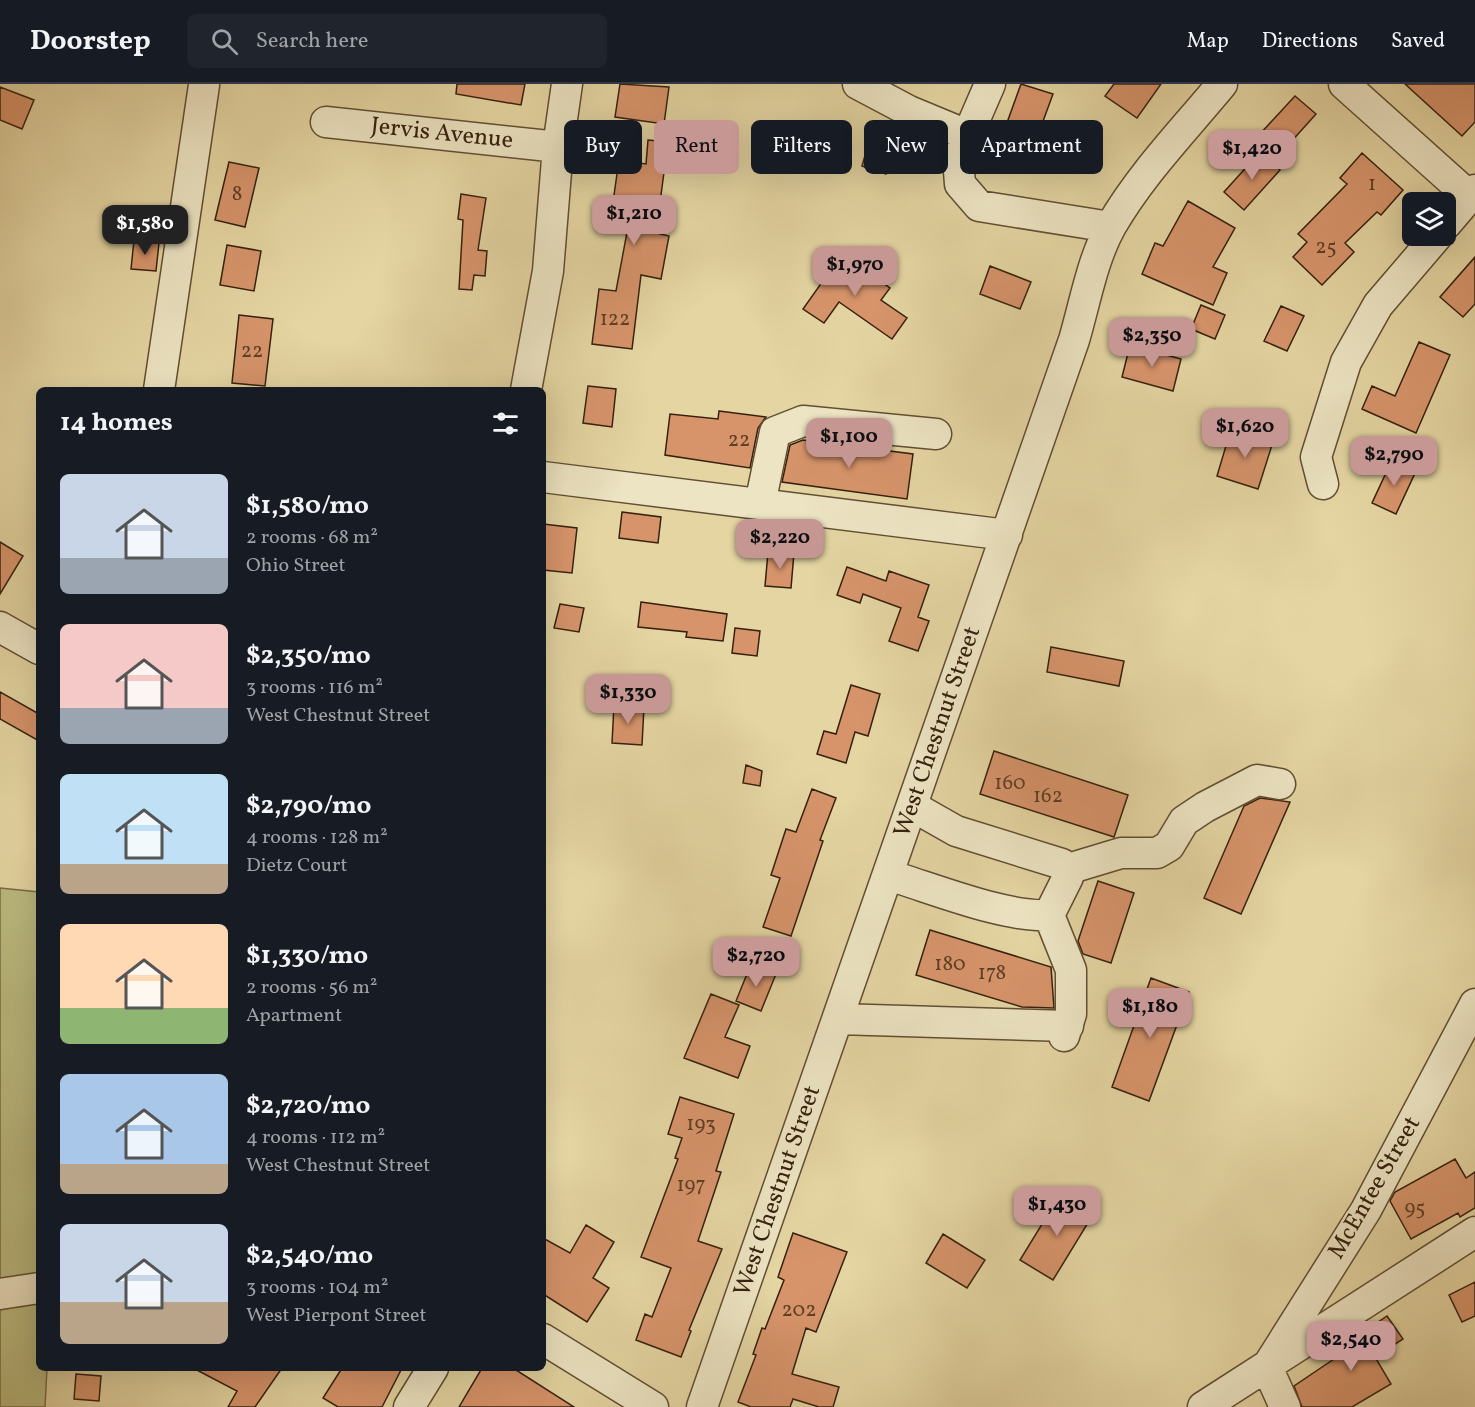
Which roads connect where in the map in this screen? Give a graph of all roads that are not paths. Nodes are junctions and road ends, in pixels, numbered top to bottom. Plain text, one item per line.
1 (567, 84) edge
2 (858, 84) edge
3 (990, 84) edge
4 (1222, 84) edge
5 (1344, 84) edge
6 (204, 85) edge
7 (974, 120) edge
8 (326, 122) dead end
9 (960, 132) edge
10 (558, 147) junction
11 (960, 153) edge
12 (1472, 193) edge
13 (1456, 212) edge
14 (1110, 227) junction
15 (1428, 246) edge
16 (159, 387) edge
17 (527, 387) edge
18 (936, 434) dead end
19 (546, 477) edge
20 (1323, 484) dead end
21 (760, 504) junction
22 (1007, 535) junction
23 (0, 627) edge
24 (36, 647) edge
25 (1280, 784) dead end
26 (912, 806) junction
27 (1068, 869) junction
28 (888, 875) junction
29 (1049, 915) junction
30 (1475, 1004) edge
31 (838, 1019) junction
32 (1475, 1232) edge
33 (36, 1288) edge
34 (0, 1294) edge
35 (546, 1341) edge
36 (1267, 1367) junction
37 (431, 1371) edge
38 (409, 1407) edge
39 (653, 1407) edge
40 (702, 1407) edge
41 (1203, 1407) edge
42 (1285, 1407) edge

1 - 10 street
2 - 9 street
3 - 7 street
4 - 14 street, West Chestnut Street
5 - 12 street
6 - 16 street
8 - 10 street, Jervis Avenue
10 - 17 street
11 - 14 street
12 - 13 street
14 - 22 street, West Chestnut Street
15 - 20 street
18 - 21 street
19 - 21 street
21 - 22 street
22 - 26 street, West Chestnut Street
23 - 24 street
25 - 27 street
26 - 27 street
26 - 28 street, West Chestnut Street
27 - 29 street
28 - 29 street
28 - 31 street, West Chestnut Street
29 - 31 street
30 - 36 street, McEntee Street
31 - 40 street, West Chestnut Street
32 - 36 street
33 - 34 street
35 - 39 street
36 - 41 street
36 - 42 street
37 - 38 street

